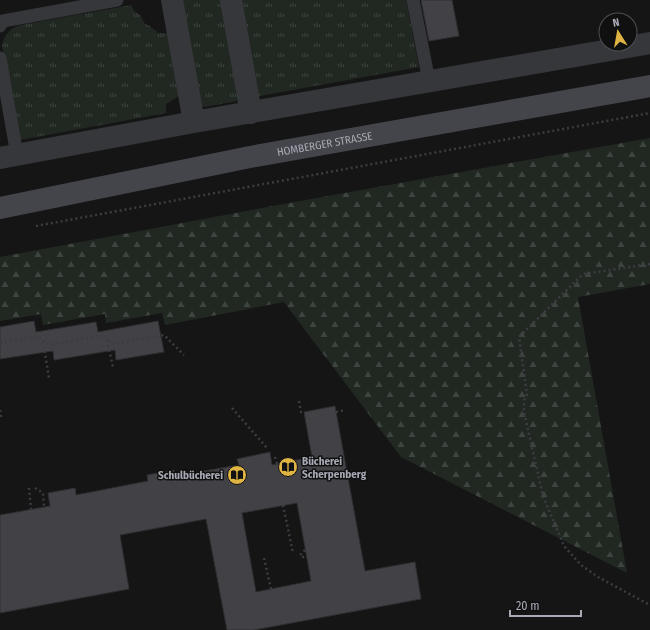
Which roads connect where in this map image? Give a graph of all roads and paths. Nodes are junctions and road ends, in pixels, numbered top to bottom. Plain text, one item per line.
1 (117, 0) edge
2 (172, 0) edge
3 (231, 0) edge
4 (413, 0) edge
5 (0, 26) edge
6 (650, 43) edge
7 (0, 58) edge
8 (429, 81) junction
9 (650, 86) edge
10 (251, 113) junction
11 (650, 113) edge
12 (194, 122) junction
13 (8, 156) edge
14 (0, 208) edge
15 (31, 227) dead end
16 (650, 264) edge
17 (107, 339) junction
18 (43, 340) junction
19 (0, 343) edge
20 (184, 355) dead end
21 (112, 367) dead end
22 (49, 378) dead end
23 (299, 401) dead end
24 (232, 408) dead end
25 (0, 410) edge
26 (346, 410) dead end
27 (304, 412) dead end
28 (336, 412) dead end
29 (0, 419) edge
30 (267, 448) dead end
31 (275, 457) dead end
32 (277, 464) dead end
33 (29, 488) dead end
34 (35, 488) dead end
35 (283, 505) dead end
36 (44, 507) dead end
37 (31, 509) dead end
38 (305, 550) dead end
39 (293, 552) dead end
40 (306, 557) dead end
41 (264, 558) dead end
42 (271, 589) dead end
43 (650, 604) edge

1 - 5 lane
2 - 12 street
3 - 10 street
4 - 8 lane
6 - 8 street
7 - 13 lane
8 - 10 street
9 - 14 main road, HOMBERGER STRASSE
10 - 12 street
11 - 15 path
12 - 13 street
16 - 43 path
17 - 18 path
17 - 20 path
17 - 21 path
18 - 19 path
18 - 22 path
23 - 27 path
24 - 30 path
25 - 29 path
26 - 28 path
31 - 32 path
33 - 37 path
34 - 36 path
35 - 39 path
38 - 40 path
41 - 42 path

